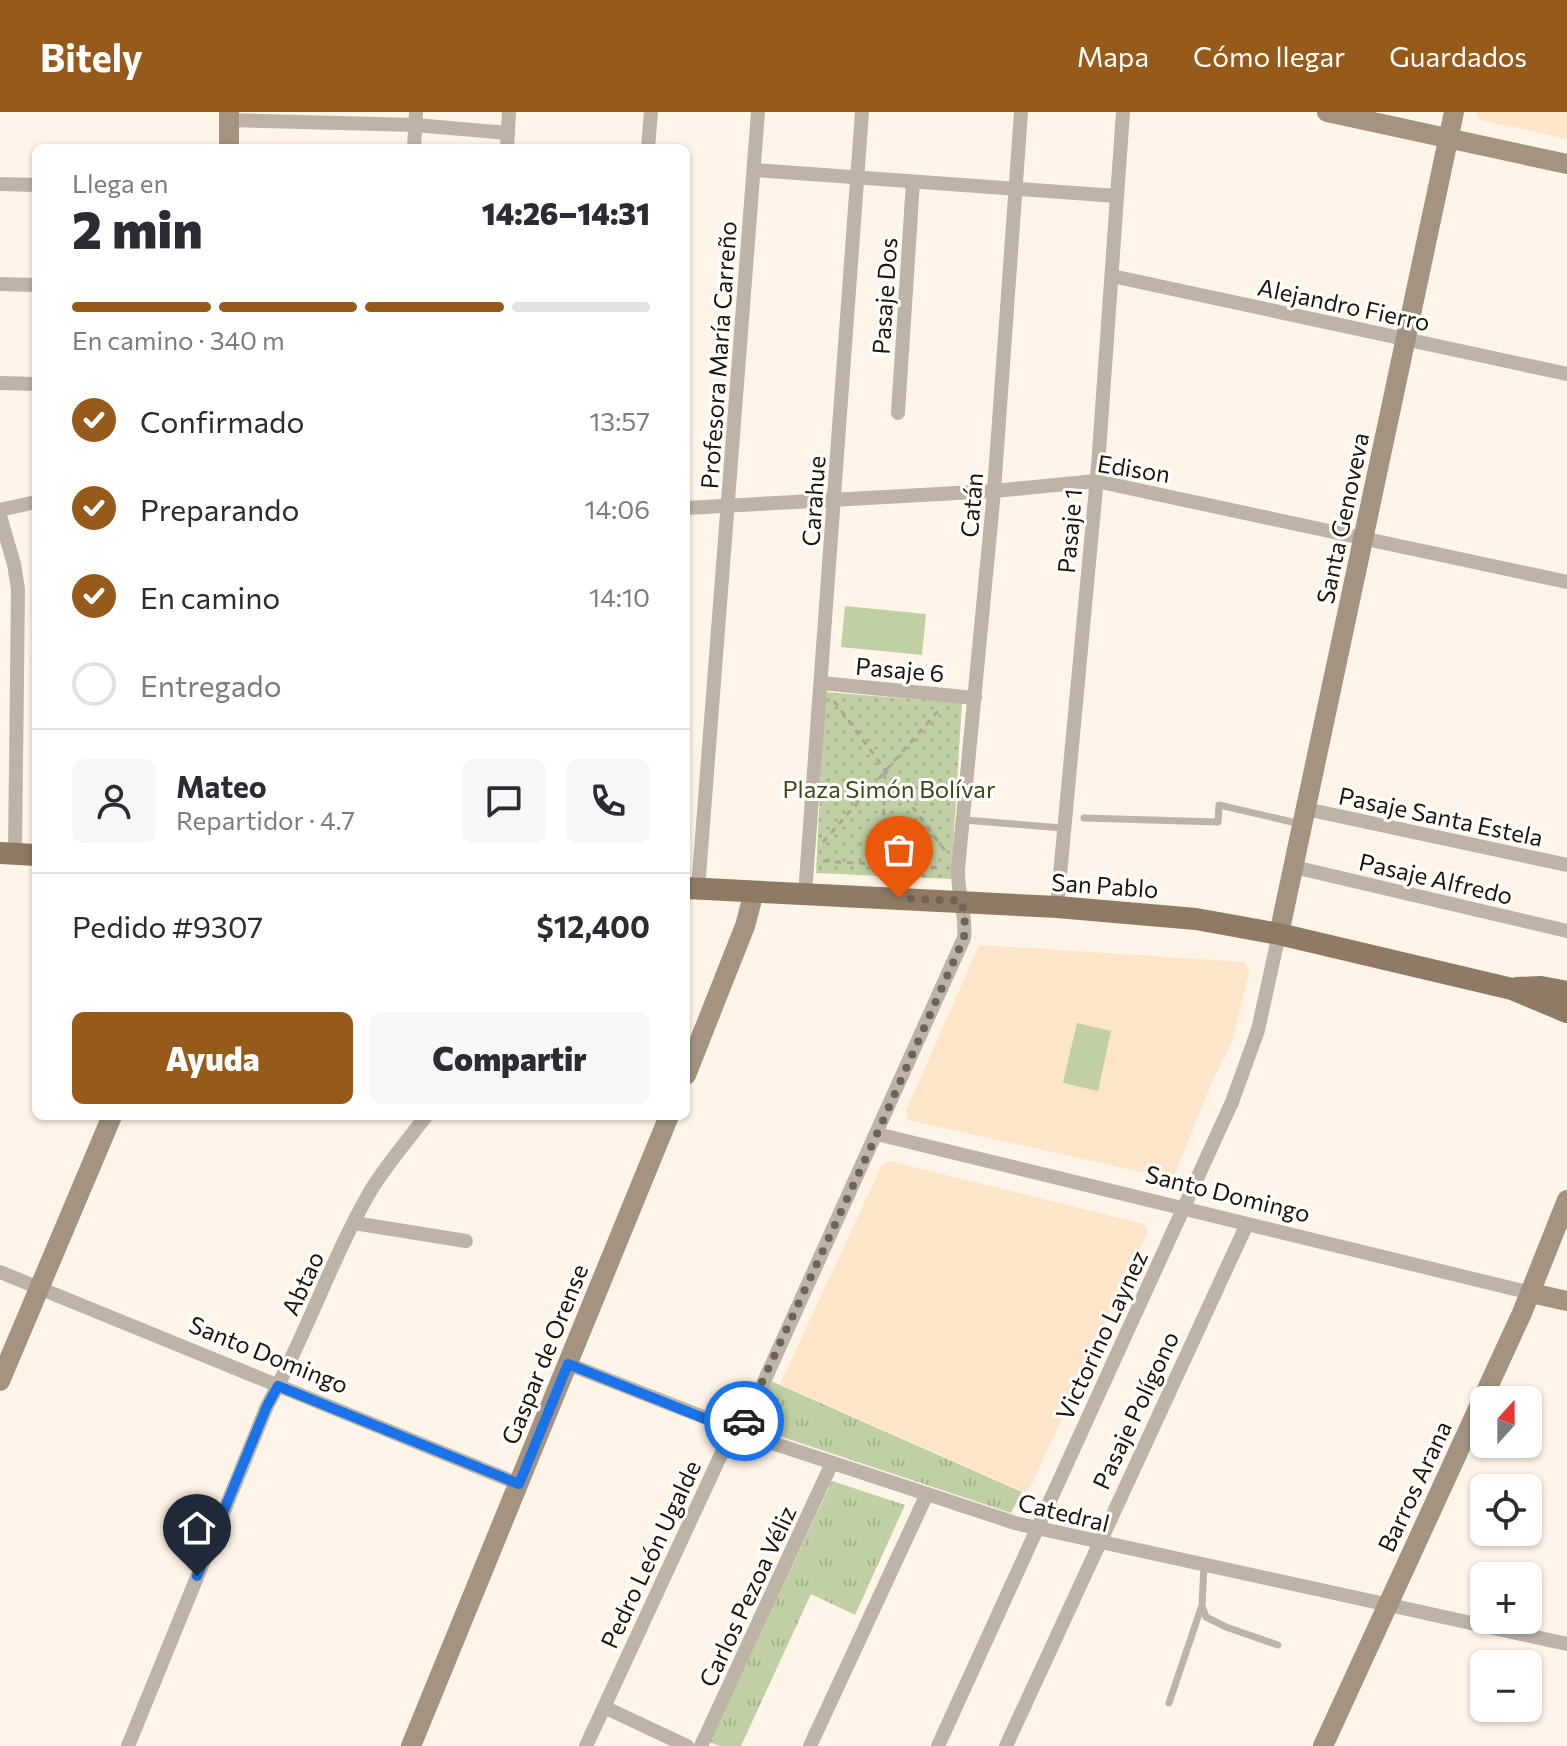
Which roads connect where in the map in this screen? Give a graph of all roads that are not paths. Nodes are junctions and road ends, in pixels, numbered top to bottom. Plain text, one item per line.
1 (509, 112) edge
2 (651, 112) edge
3 (758, 112) edge
4 (862, 112) edge
5 (1021, 112) edge
6 (1123, 112) edge
7 (1327, 112) edge
8 (1454, 112) edge
9 (229, 116) edge
10 (416, 119) edge
11 (1449, 138) junction
12 (507, 140) edge
13 (229, 144) edge
14 (414, 144) edge
15 (648, 144) edge
16 (1567, 164) edge
17 (754, 170) junction
18 (858, 178) junction
19 (913, 182) junction
20 (0, 184) edge
21 (32, 185) edge
22 (1016, 189) junction
23 (1117, 196) junction
24 (1112, 276) junction
25 (0, 284) edge
26 (32, 285) edge
27 (1406, 339) junction
28 (1567, 374) edge
29 (0, 383) edge
30 (32, 384) edge
31 (898, 413) dead end
32 (1096, 481) junction
33 (994, 491) junction
34 (835, 500) junction
35 (32, 503) edge
36 (729, 506) junction
37 (690, 508) edge
38 (0, 510) edge
39 (0, 516) edge
40 (3, 538) edge
41 (1364, 538) junction
42 (1567, 582) edge
43 (821, 683) junction
44 (975, 698) junction
45 (1305, 817) junction
46 (1084, 818) dead end
47 (964, 820) junction
48 (1063, 828) junction
49 (17, 854) edge
50 (1567, 865) edge
51 (1294, 867) junction
52 (692, 888) edge
53 (754, 892) junction
54 (805, 894) junction
55 (962, 901) junction
56 (1057, 907) junction
57 (1567, 931) edge
58 (1279, 934) junction
59 (1512, 989) junction
60 (1567, 992) edge
61 (1567, 1012) edge
62 (690, 1065) edge
63 (110, 1120) edge
64 (423, 1120) edge
65 (667, 1120) edge
66 (877, 1134) junction
67 (1567, 1200) edge
68 (1183, 1209) junction
69 (354, 1223) junction
70 (1247, 1224) junction
71 (466, 1241) dead end
72 (0, 1272) edge
73 (39, 1287) junction
74 (1531, 1293) junction
75 (1567, 1301) edge
76 (568, 1364) junction
77 (0, 1381) edge
78 (278, 1386) junction
79 (736, 1431) junction
80 (832, 1463) junction
81 (519, 1484) junction
82 (927, 1494) junction
83 (1035, 1529) junction
84 (1098, 1543) junction
85 (1204, 1565) junction
86 (1202, 1606) junction
87 (1388, 1606) junction
88 (1567, 1644) edge
89 (1278, 1645) dead end
90 (1169, 1703) dead end
91 (604, 1707) junction
92 (128, 1746) edge
93 (411, 1746) edge
94 (586, 1746) edge
95 (687, 1746) edge
96 (701, 1746) edge
97 (810, 1746) edge
98 (938, 1746) edge
99 (1006, 1746) edge
100 (1323, 1746) edge

1 - 12 street
2 - 15 street
3 - 17 street, Profesora María Carreño
4 - 18 street, Carahue
5 - 22 street, Catán
6 - 23 street, Pasaje 1
7 - 11 street
8 - 11 street, Santa Genoveva
9 - 10 street
9 - 13 street
10 - 12 street
10 - 14 street
11 - 16 street
11 - 27 street, Santa Genoveva
17 - 18 street
17 - 36 street, Profesora María Carreño
18 - 19 street
18 - 34 street, Carahue
19 - 22 street
19 - 31 street, Pasaje Dos
20 - 21 street
22 - 23 street
22 - 33 street, Catán
23 - 24 street, Pasaje 1
24 - 27 street, Alejandro Fierro
24 - 32 street, Pasaje 1
25 - 26 street
27 - 28 street, Alejandro Fierro
27 - 41 street, Santa Genoveva
29 - 30 street
32 - 33 street, Edison
32 - 41 street, Edison
32 - 48 street, Pasaje 1
33 - 34 street, Edison
33 - 44 street, Catán
34 - 36 street, Edison
34 - 43 street, Carahue
35 - 38 street
36 - 37 street, Edison
36 - 52 street, Profesora María Carreño
39 - 40 street
40 - 49 street
41 - 42 street, Edison
41 - 45 street, Santa Genoveva
43 - 44 street, Pasaje 6
43 - 54 street, Carahue
44 - 47 street, Catán
45 - 46 lane
45 - 50 street, Pasaje Santa Estela
45 - 51 street, Santa Genoveva
47 - 48 lane
47 - 55 street, Catán
48 - 56 street, Pasaje 1
51 - 57 street, Pasaje Alfredo
51 - 58 street, Santa Genoveva
52 - 53 main road, San Pablo
53 - 54 main road, San Pablo
53 - 62 street
54 - 55 main road, San Pablo
55 - 56 main road, San Pablo
55 - 66 street, Pedro León Ugalde
56 - 58 main road, San Pablo
58 - 59 main road, San Pablo
58 - 68 street, Victorino Laynez
59 - 60 main road, San Pablo
59 - 61 main road, San Pablo
63 - 73 street
64 - 69 street, Abtao
65 - 76 street, Gaspar de Orense
66 - 68 street, Santo Domingo
66 - 79 street, Pedro León Ugalde
67 - 74 street, Barros Arana
68 - 70 street, Santo Domingo
68 - 83 street, Victorino Laynez
69 - 71 street
69 - 78 street, Abtao
70 - 74 street, Santo Domingo
70 - 84 street, Pasaje Polígono
72 - 73 street, Santo Domingo
73 - 77 street
73 - 78 street, Santo Domingo
74 - 75 street, Santo Domingo
74 - 87 street, Barros Arana
76 - 79 street, Catedral
76 - 81 street, Gaspar de Orense
78 - 81 street, Santo Domingo
78 - 92 street, Abtao
79 - 80 street, Catedral
79 - 91 street, Pedro León Ugalde
80 - 82 street, Catedral
80 - 96 street, Carlos Pezoa Véliz
81 - 93 street, Gaspar de Orense
82 - 83 street, Catedral
82 - 97 street
83 - 84 street, Catedral
83 - 98 street, Victorino Laynez
84 - 85 street, Catedral
84 - 99 street, Pasaje Polígono
85 - 86 lane
85 - 87 street, Catedral
86 - 89 lane
86 - 90 lane
87 - 88 street, Catedral
87 - 100 street, Barros Arana
91 - 94 street, Pedro León Ugalde
91 - 95 street

